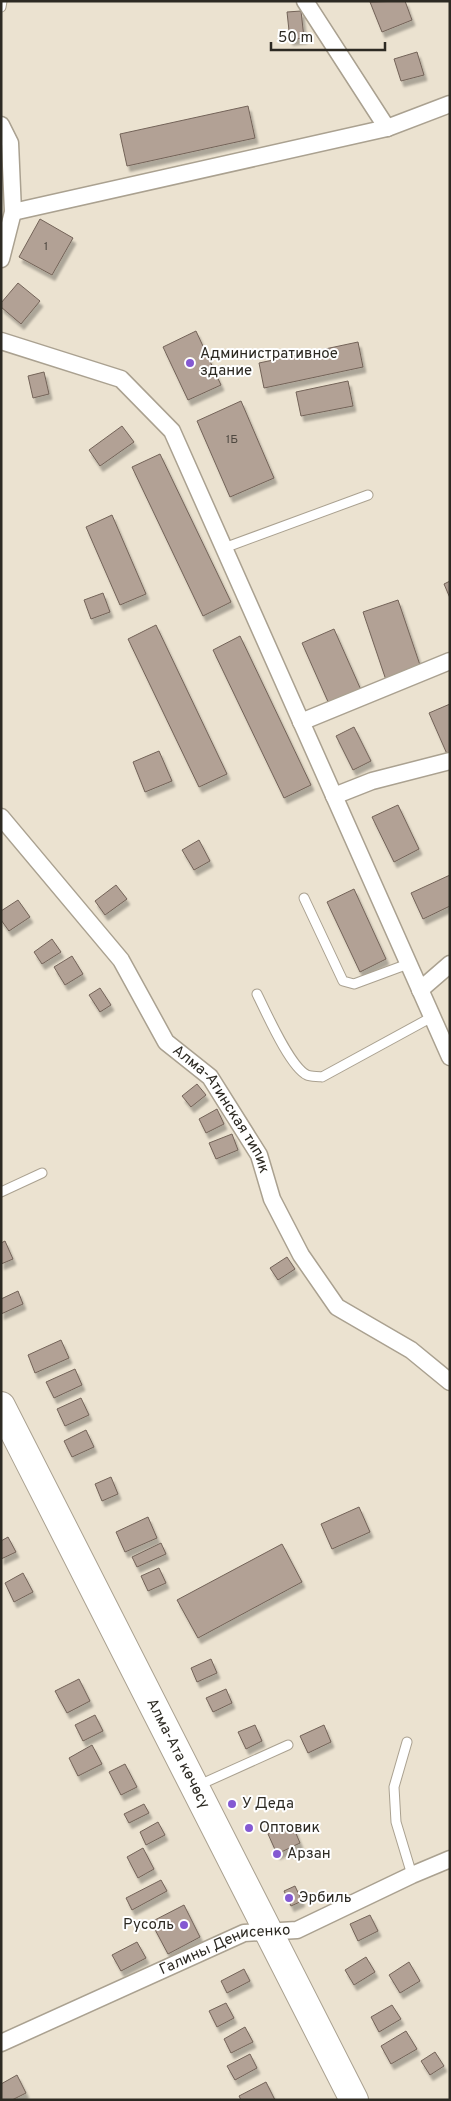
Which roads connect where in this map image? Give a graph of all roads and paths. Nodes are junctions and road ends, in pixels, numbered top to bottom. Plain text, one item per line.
1 (2, 1) edge
2 (305, 1) edge
3 (1, 7) edge
4 (450, 104) edge
5 (1, 125) edge
6 (387, 128) junction
7 (13, 212) junction
8 (1, 259) edge
9 (1, 341) edge
10 (368, 495) dead end
11 (224, 548) junction
12 (450, 661) edge
13 (301, 722) junction
14 (450, 761) edge
15 (334, 796) junction
16 (1, 817) edge
17 (304, 898) dead end
18 (408, 964) junction
19 (450, 964) edge
20 (420, 990) junction
21 (257, 994) dead end
22 (432, 1017) junction
23 (450, 1057) edge
24 (42, 1173) dead end
25 (1, 1192) edge
26 (450, 1382) edge
27 (1, 1406) edge
28 (407, 1742) dead end
29 (288, 1745) dead end
30 (195, 1787) junction
31 (450, 1859) edge
32 (412, 1875) junction
33 (268, 1931) junction
34 (1, 2043) edge
35 (354, 2100) edge

1 - 3 lane
2 - 6 street
4 - 6 street
5 - 7 street
6 - 7 street
7 - 8 street
9 - 11 street
10 - 11 lane
11 - 13 street
12 - 13 street
13 - 15 street
14 - 15 street
15 - 18 street
16 - 26 street, Алма-Атинская типик
17 - 18 lane
18 - 20 street
19 - 20 street
20 - 22 street
21 - 22 lane
22 - 23 street
24 - 25 lane
27 - 30 highway, Алма-Ата көчөсү
28 - 32 lane
29 - 30 lane
30 - 33 highway, Алма-Ата көчөсү
31 - 32 street, Галины Денисенко
32 - 33 street, Галины Денисенко
33 - 34 street, Галины Денисенко
33 - 35 highway, Алма-Ата көчөсү

